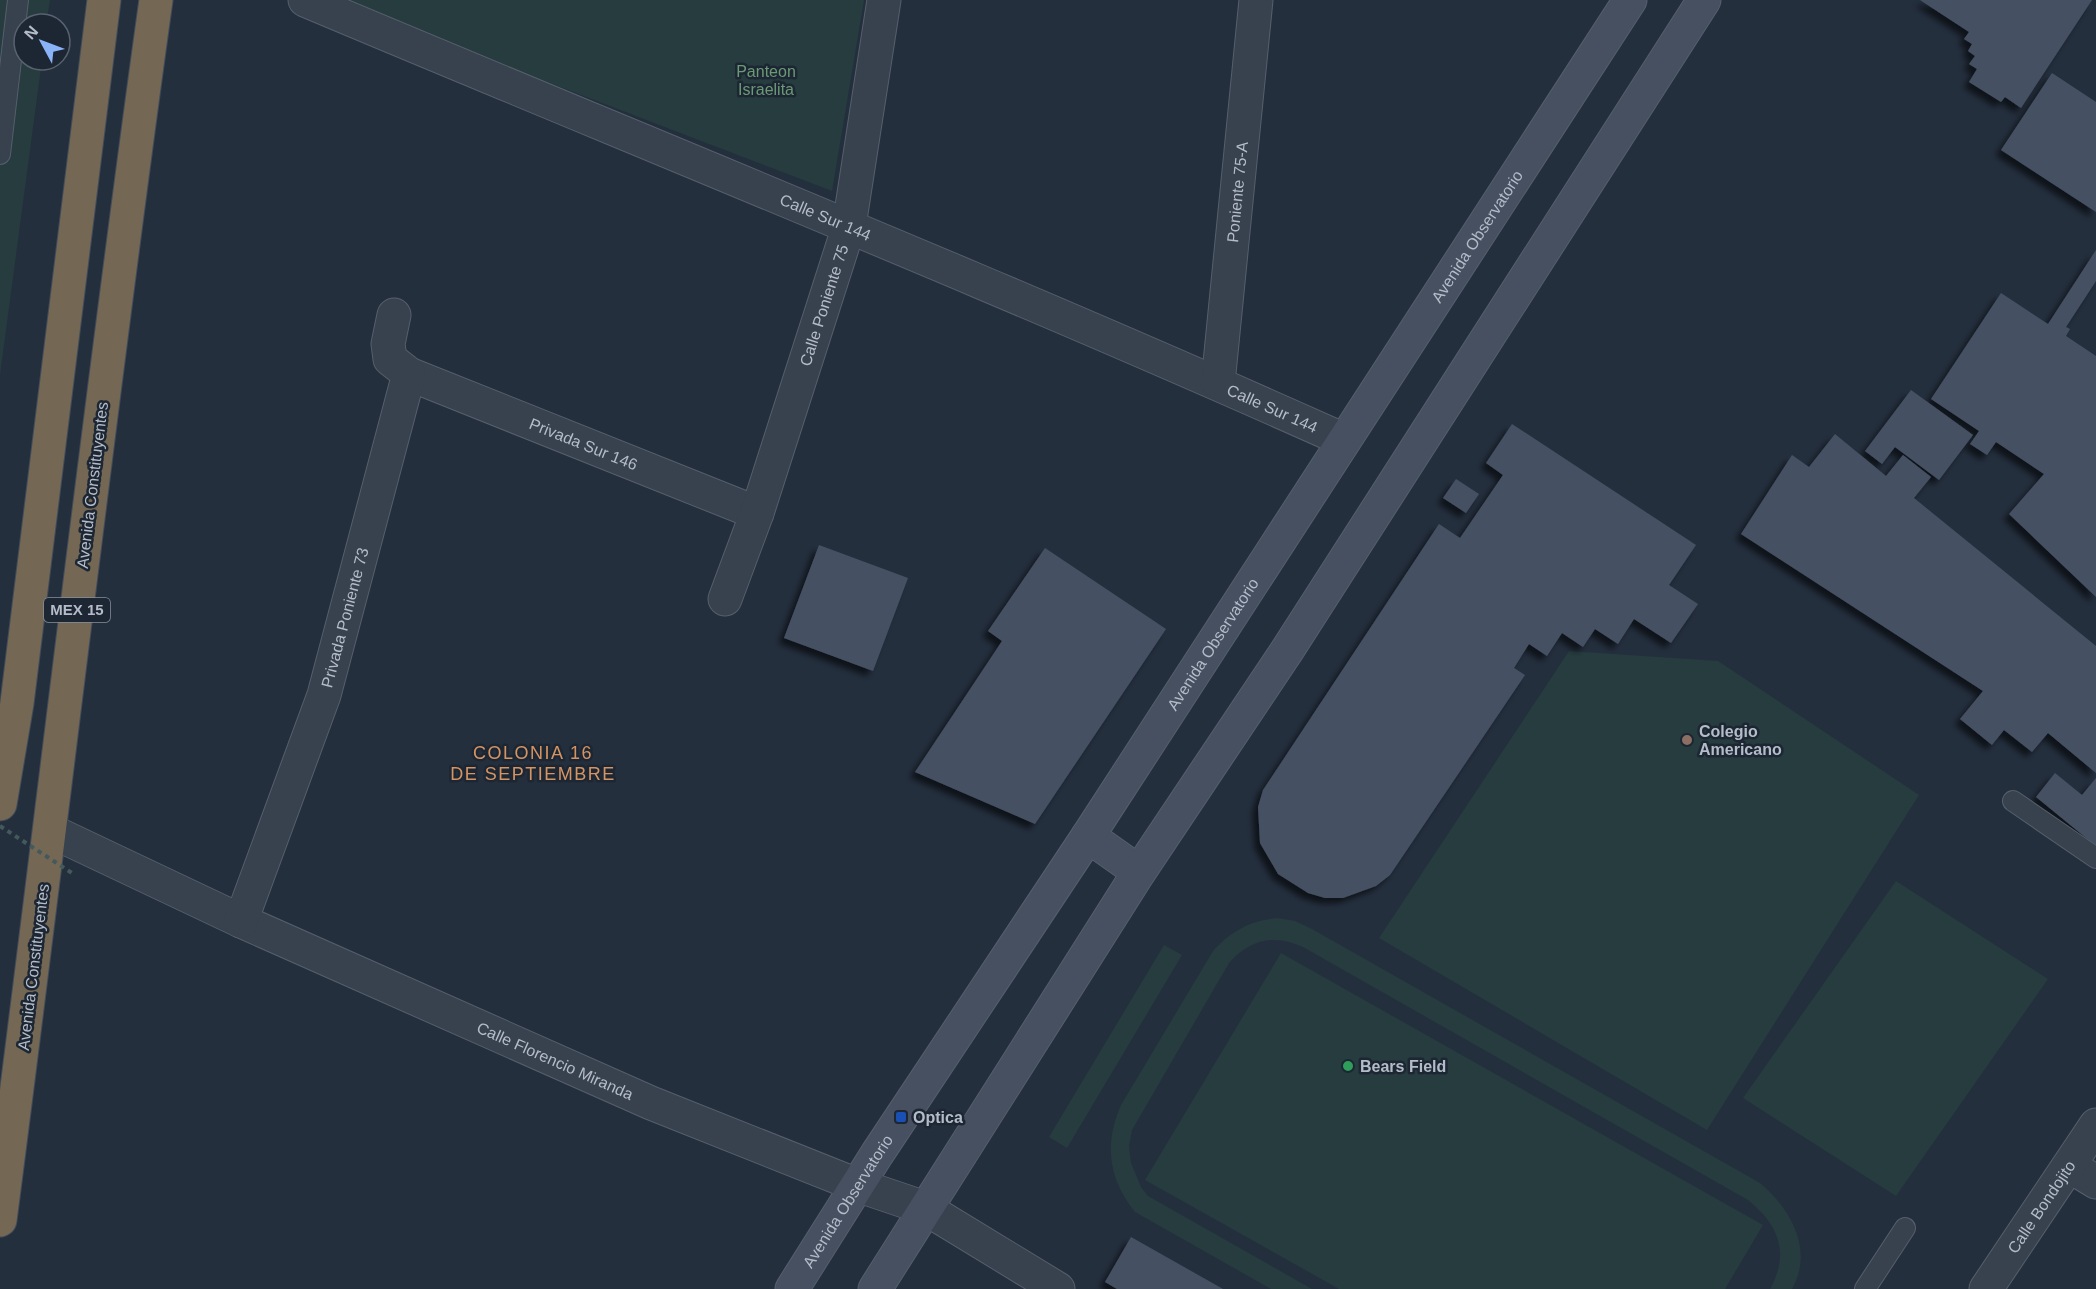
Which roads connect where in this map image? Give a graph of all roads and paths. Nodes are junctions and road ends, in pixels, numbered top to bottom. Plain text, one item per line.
1 (18, 0) edge
2 (104, 0) edge
3 (156, 0) edge
4 (305, 0) edge
5 (884, 0) edge
6 (1256, 0) edge
7 (1630, 0) edge
8 (1704, 0) edge
9 (0, 154) edge
10 (849, 226) junction
11 (394, 315) dead end
12 (409, 374) junction
13 (1218, 383) junction
14 (1344, 440) junction
15 (757, 513) junction
16 (725, 599) dead end
17 (2013, 801) dead end
18 (0, 804) edge
19 (0, 826) edge
20 (51, 831) junction
21 (1088, 836) junction
22 (2096, 858) edge
23 (1139, 872) junction
24 (75, 875) dead end
25 (241, 921) junction
26 (2096, 1125) edge
27 (2083, 1174) edge
28 (857, 1185) junction
29 (925, 1208) junction
30 (0, 1220) edge
31 (1905, 1228) dead end
32 (792, 1289) edge
33 (874, 1289) edge
34 (1058, 1289) edge
35 (1865, 1289) edge
36 (1986, 1289) edge

1 - 9 lane
2 - 18 highway, MEX 15
3 - 20 highway, Avenida Constituyentes / MEX 15
4 - 10 street, Calle Sur 144
5 - 10 street, Calle Poniente 75
6 - 13 street, Poniente 75-A
7 - 14 main road, Avenida Observatorio
8 - 23 main road
10 - 13 street, Calle Sur 144
10 - 15 street, Calle Poniente 75
11 - 12 street
12 - 15 street, Privada Sur 146
12 - 25 street, Privada Poniente 73
13 - 14 street, Calle Sur 144
14 - 21 main road, Avenida Observatorio
15 - 16 street, Calle Poniente 75
17 - 22 lane
19 - 24 path, bridge
20 - 25 street, Calle Florencio Miranda
20 - 30 highway, Avenida Constituyentes / MEX 15
21 - 23 main road
21 - 28 main road, Avenida Observatorio
23 - 29 main road
25 - 28 street, Calle Florencio Miranda
26 - 27 street, Calle Bondojito
27 - 36 street, Calle Bondojito
28 - 29 street, Calle Florencio Miranda
28 - 32 main road, Avenida Observatorio
29 - 33 main road
29 - 34 street, Calle Florencio Miranda
31 - 35 lane

